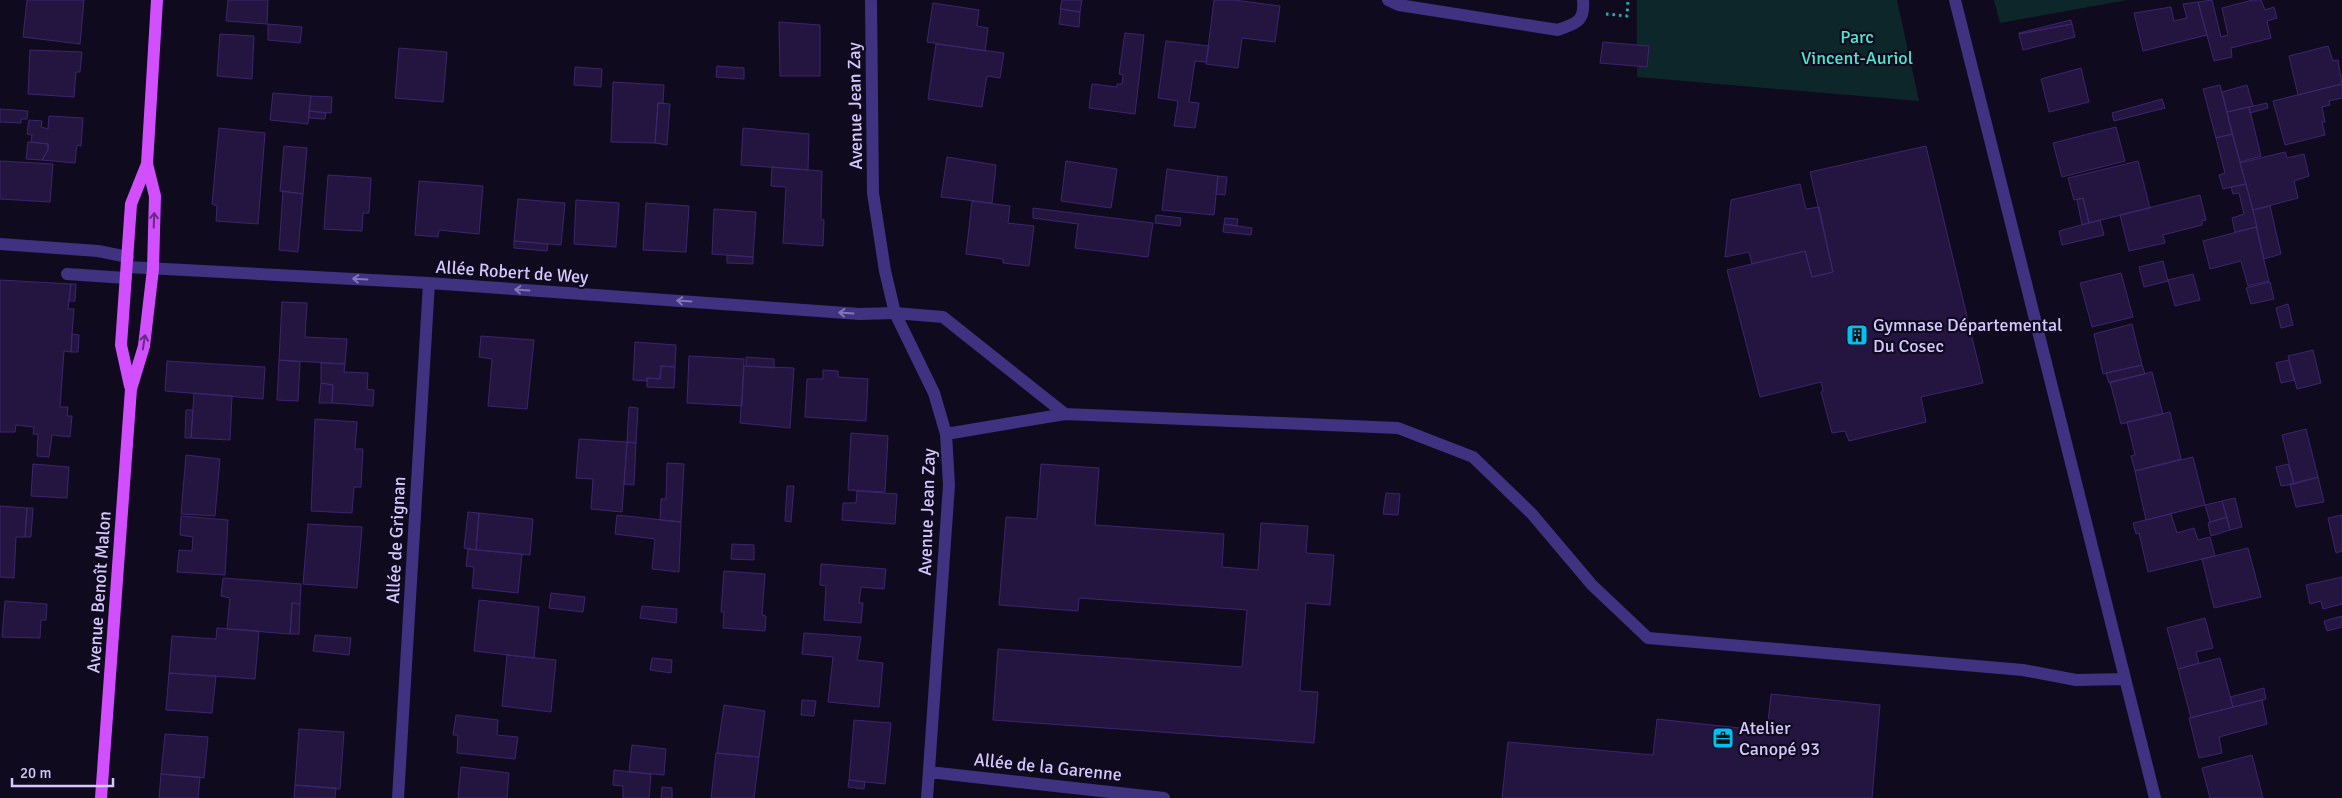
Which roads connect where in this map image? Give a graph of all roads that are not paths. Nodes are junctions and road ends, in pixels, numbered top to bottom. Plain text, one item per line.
1 (158, 0) edge
2 (871, 0) edge
3 (1388, 0) edge
4 (1955, 0) edge
5 (1583, 6) edge
6 (147, 164) junction
7 (0, 244) edge
8 (127, 267) junction
9 (153, 269) junction
10 (67, 274) dead end
11 (429, 283) junction
12 (895, 313) junction
13 (131, 389) junction
14 (1065, 414) junction
15 (946, 434) junction
16 (2125, 679) junction
17 (929, 772) junction
18 (101, 798) edge
19 (398, 798) edge
20 (927, 798) edge
21 (1164, 798) edge
22 (2155, 798) edge

1 - 6 main road, Avenue Benoît Malon
2 - 12 street, Avenue Jean Zay
3 - 5 street
4 - 16 street
6 - 8 main road, Avenue Benoît Malon
9 -> 6 main road, Avenue Benoît Malon
7 - 8 street
8 - 9 street, Allée Robert de Wey
8 - 10 street
8 - 13 main road, Avenue Benoît Malon
11 -> 9 street, Allée Robert de Wey
13 -> 9 main road, Avenue Benoît Malon
12 -> 11 street, Allée Robert de Wey
11 - 19 street, Allée de Grignan
12 - 14 street, Allée Robert de Wey
12 - 15 street, Avenue Jean Zay
13 - 18 main road, Avenue Benoît Malon
14 - 15 street
14 - 16 street
15 - 17 street, Avenue Jean Zay
16 - 22 street
17 - 20 street, Avenue Jean Zay
17 - 21 street, Allée de la Garenne

